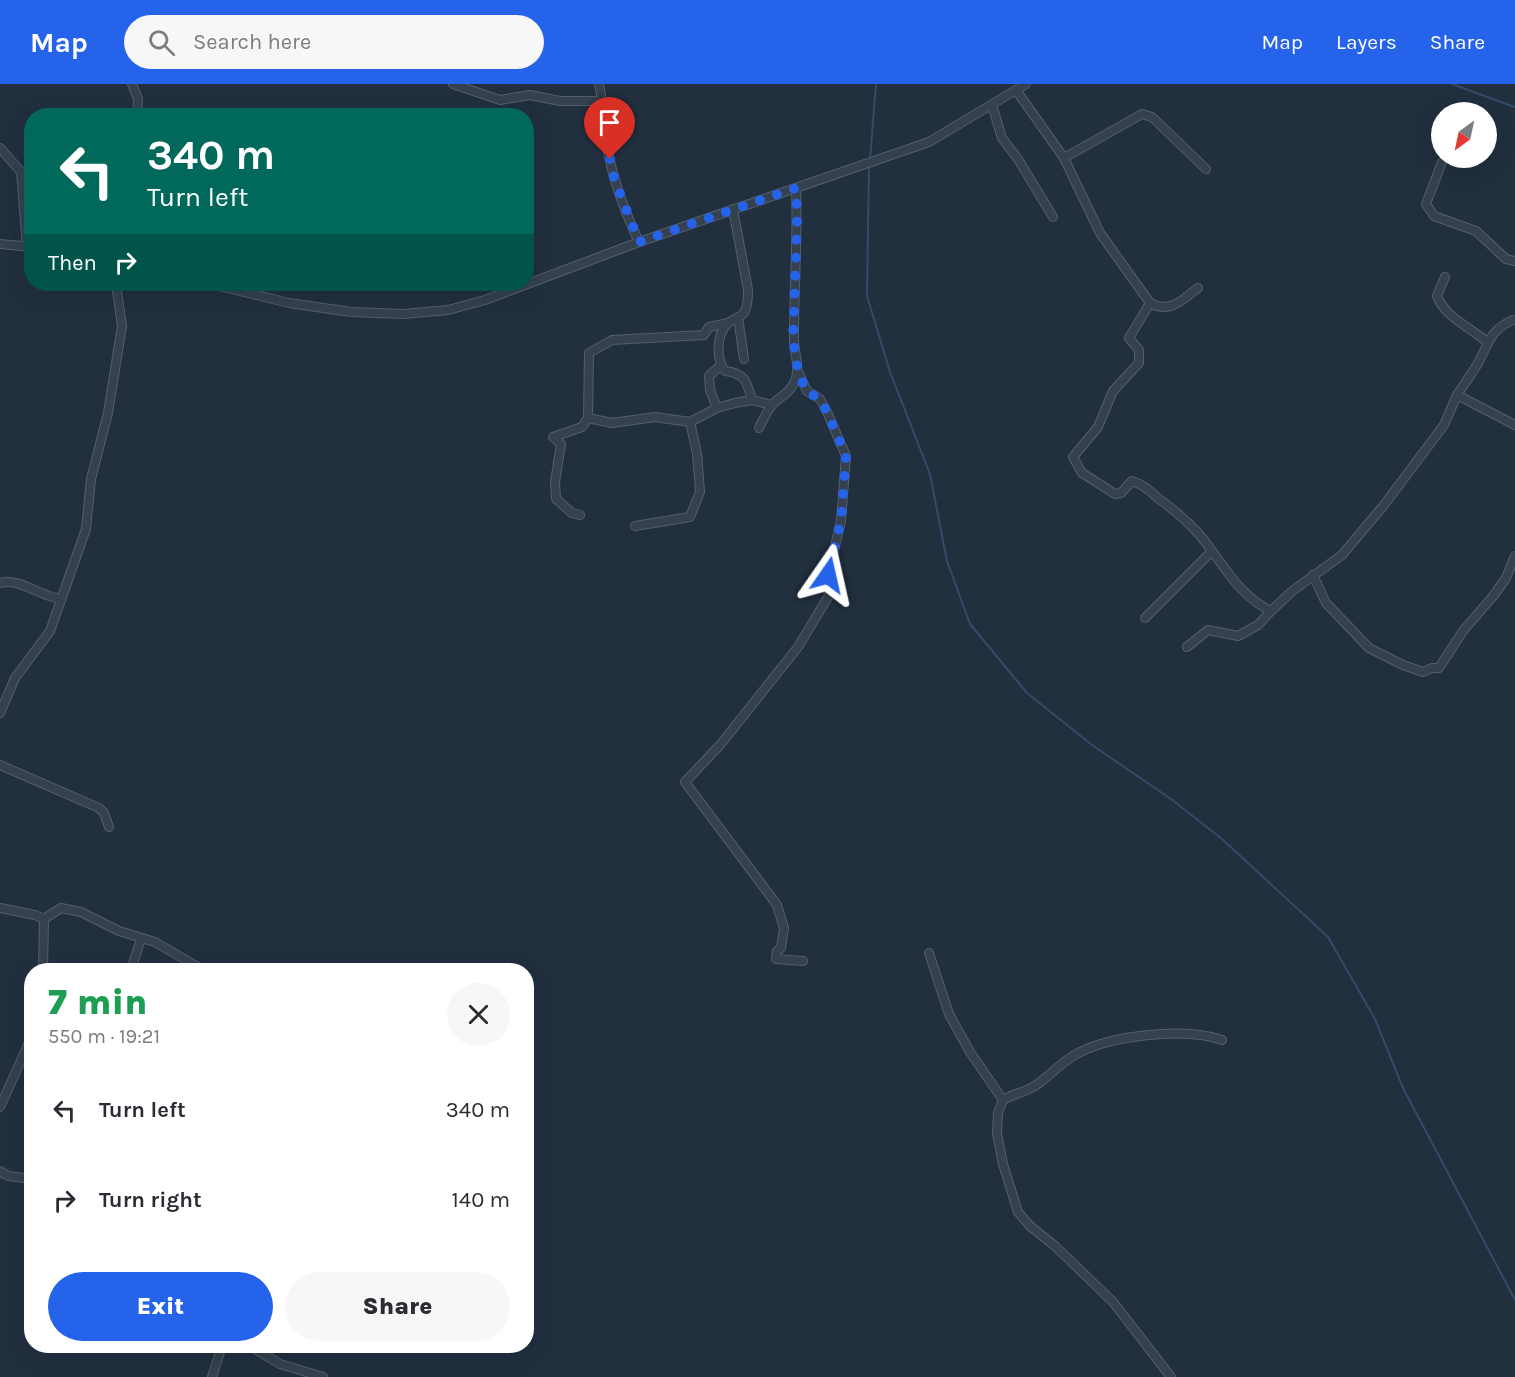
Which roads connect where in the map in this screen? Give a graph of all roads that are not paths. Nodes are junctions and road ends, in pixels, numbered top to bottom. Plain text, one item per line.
1 (132, 84) edge
2 (453, 84) edge
3 (599, 84) edge
4 (1026, 84) edge
5 (1016, 90) junction
6 (603, 101) junction
7 (992, 105) junction
8 (137, 108) edge
9 (0, 148) edge
10 (1064, 158) junction
11 (1440, 168) edge
12 (1206, 169) dead end
13 (796, 188) junction
14 (24, 200) edge
15 (733, 209) junction
16 (1053, 217) dead end
17 (639, 242) junction
18 (0, 244) edge
19 (24, 246) edge
20 (1515, 261) edge
21 (1446, 277) dead end
22 (534, 282) edge
23 (1198, 288) dead end
24 (117, 291) edge
25 (240, 291) edge
26 (509, 291) edge
27 (1150, 303) junction
28 (738, 317) junction
29 (1513, 320) dead end
30 (728, 323) junction
31 (1487, 342) junction
32 (744, 359) dead end
33 (721, 365) junction
34 (798, 372) junction
35 (1457, 395) junction
36 (752, 400) junction
37 (772, 405) junction
38 (717, 408) junction
39 (588, 418) junction
40 (690, 422) junction
41 (1515, 425) edge
42 (759, 428) dead end
43 (580, 515) dead end
44 (635, 526) dead end
45 (1212, 551) junction
46 (1515, 556) edge
47 (1313, 575) junction
48 (0, 583) edge
49 (61, 599) junction
50 (1271, 611) junction
51 (1145, 618) dead end
52 (1187, 647) dead end
53 (0, 713) edge
54 (0, 765) edge
55 (109, 827) dead end
56 (0, 908) edge
57 (44, 919) junction
58 (141, 939) junction
59 (929, 953) dead end
60 (803, 961) dead end
61 (43, 963) edge
62 (133, 963) edge
63 (193, 963) edge
64 (1222, 1040) dead end
65 (24, 1054) edge
66 (1003, 1100) junction
67 (0, 1107) edge
68 (0, 1171) edge
69 (24, 1178) edge
70 (220, 1353) edge
71 (262, 1353) edge
72 (212, 1377) edge
73 (323, 1377) edge
74 (1171, 1377) edge

1 - 8 street
2 - 6 street
3 - 6 street
4 - 5 street
5 - 7 street
5 - 10 street
6 - 17 street
7 - 13 street
7 - 16 street
9 - 14 street
10 - 12 street
10 - 27 street
11 - 20 street
13 - 15 street
13 - 34 street
15 - 17 street
15 - 28 street
17 - 22 street
18 - 19 street
21 - 31 street
23 - 27 street
24 - 49 street
25 - 26 street
27 - 45 street
28 - 30 street
28 - 32 street
29 - 31 street
30 - 33 street
30 - 39 street
31 - 35 street
33 - 36 street
33 - 38 street
34 - 37 street
34 - 60 street
35 - 41 street
35 - 47 street
36 - 37 street
36 - 38 street
37 - 42 street
38 - 40 street
39 - 40 street
39 - 43 street
40 - 44 street
45 - 50 street
45 - 51 street
46 - 47 street
47 - 50 street
48 - 49 street
49 - 53 street
50 - 52 street
54 - 55 street
56 - 57 street
57 - 58 street
57 - 61 street
58 - 62 street
58 - 63 street
59 - 66 street
64 - 66 street
65 - 67 street
66 - 74 street
68 - 69 street
70 - 72 street
71 - 73 street

